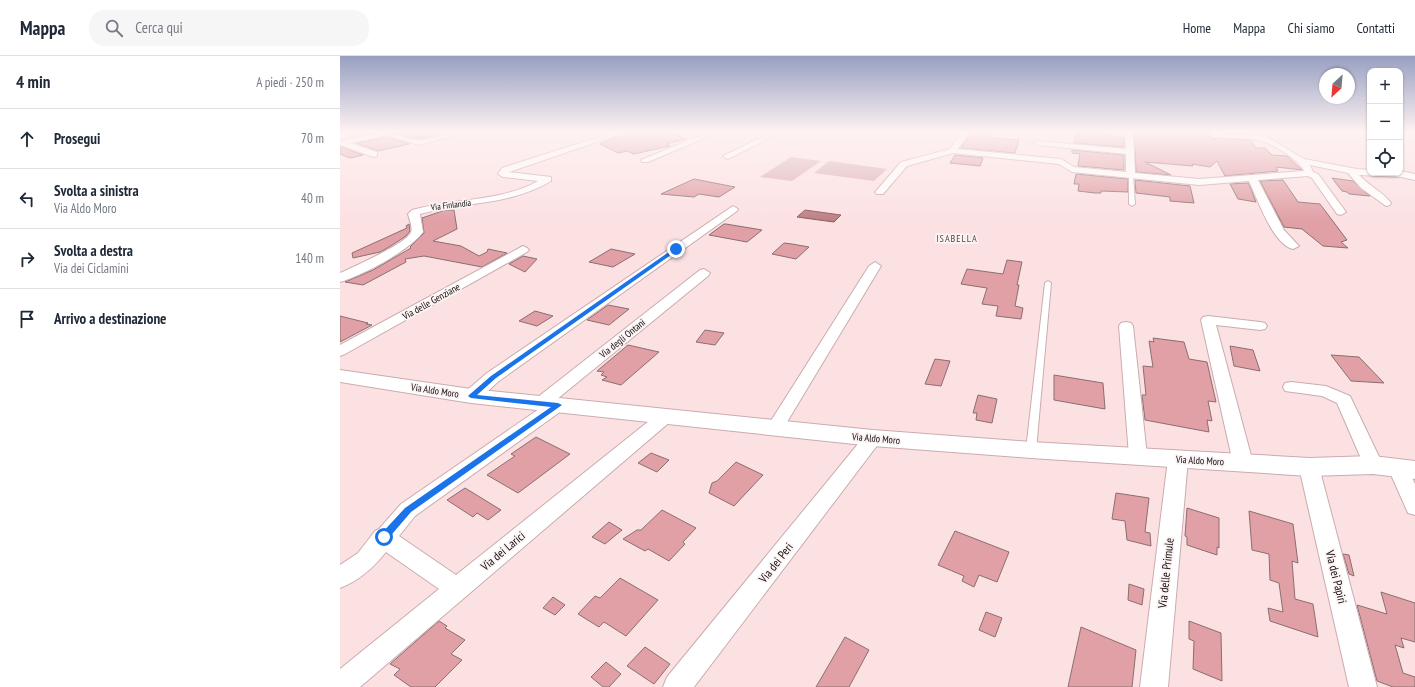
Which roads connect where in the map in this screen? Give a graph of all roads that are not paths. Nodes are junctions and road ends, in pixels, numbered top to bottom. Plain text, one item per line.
1 (531, 161) edge
2 (914, 161) edge
3 (1057, 161) edge
4 (1127, 161) edge
5 (1303, 161) edge
6 (1305, 161) edge
7 (1231, 171) dead end
8 (1351, 172) junction
9 (1310, 173) junction
10 (1131, 175) junction
11 (1273, 176) junction
12 (1252, 177) junction
13 (1415, 178) edge
14 (880, 192) dead end
15 (1386, 203) dead end
16 (1132, 204) dead end
17 (733, 209) dead end
18 (1340, 212) dead end
19 (1293, 246) dead end
20 (523, 250) dead end
21 (875, 266) dead end
22 (704, 273) dead end
23 (340, 278) edge
24 (1048, 283) dead end
25 (1126, 326) dead end
26 (1260, 326) dead end
27 (340, 351) edge
28 (340, 376) edge
29 (1291, 387) dead end
30 (471, 396) junction
31 (549, 404) junction
32 (665, 417) junction
33 (775, 428) junction
34 (872, 438) junction
35 (1031, 450) junction
36 (1138, 456) junction
37 (1178, 459) junction
38 (1243, 463) junction
39 (1374, 465) junction
40 (1309, 467) junction
41 (1407, 469) edge
42 (1415, 507) edge
43 (384, 537) junction
44 (340, 578) edge
45 (457, 589) junction
46 (340, 686) edge
47 (677, 687) edge
48 (1154, 687) edge
49 (1363, 687) edge

1 - 23 street, Via Finlandia
2 - 14 street
3 - 10 street
4 - 10 street
5 - 9 street
6 - 8 street
7 - 11 street
8 - 13 street
8 - 15 street
9 - 11 street
9 - 18 street
10 - 12 street
10 - 16 lane
11 - 12 street
12 - 19 street
17 - 30 street
20 - 27 street, Via delle Genziane
21 - 33 street
22 - 31 street, Via degli Ontani
24 - 35 lane
25 - 36 street
26 - 38 street
28 - 30 street, Via Aldo Moro
29 - 39 street
30 - 31 street, Via Aldo Moro
31 - 32 street, Via Aldo Moro
31 - 43 street, Via degli Ontani
32 - 33 street, Via Aldo Moro
32 - 45 street, Via dei Larici
33 - 34 street, Via Aldo Moro
34 - 35 street, Via Aldo Moro
34 - 47 street, Via dei Peri
35 - 36 street, Via Aldo Moro
36 - 37 street, Via Aldo Moro
37 - 38 street, Via Aldo Moro
37 - 48 street, Via delle Primule
38 - 40 street, Via Aldo Moro
39 - 40 street, Via Aldo Moro
39 - 41 street, Via Aldo Moro
40 - 49 street, Via dei Papiri
41 - 42 street
43 - 44 street, Via degli Ontani
43 - 45 street
45 - 46 street, Via dei Larici

